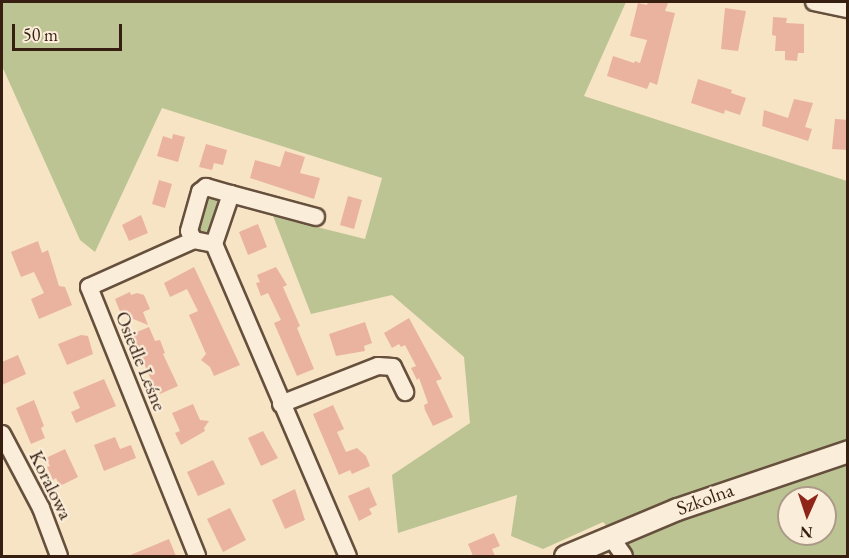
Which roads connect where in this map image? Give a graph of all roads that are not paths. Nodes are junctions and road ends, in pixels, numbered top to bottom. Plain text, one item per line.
1 (814, 2) edge
2 (848, 9) edge
3 (231, 194) junction
4 (316, 217) dead end
5 (194, 240) junction
6 (214, 244) junction
7 (405, 393) dead end
8 (281, 404) junction
9 (2, 434) edge
10 (848, 451) edge
11 (610, 536) junction
12 (59, 556) edge
13 (197, 556) edge
14 (348, 556) edge
15 (565, 556) edge
16 (624, 556) edge

1 - 2 street
3 - 4 street
3 - 5 street
3 - 6 street
5 - 6 street
5 - 13 street, Osiedle Leśne
6 - 8 street
7 - 8 street
8 - 14 street
9 - 12 street, Koralowa
10 - 11 street, Szkolna
11 - 15 street, Szkolna
11 - 16 street

